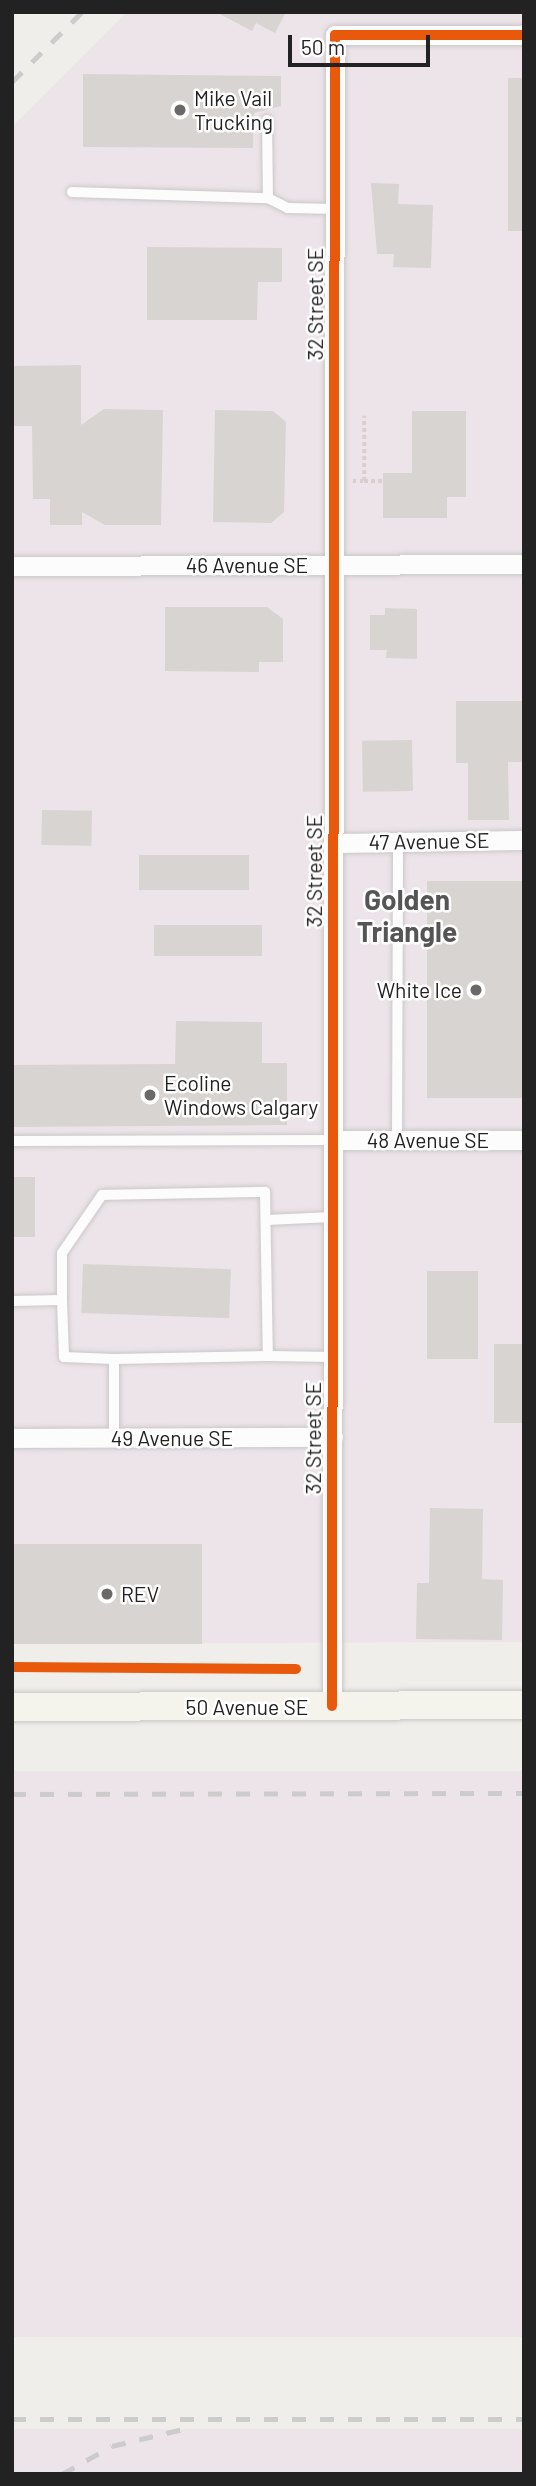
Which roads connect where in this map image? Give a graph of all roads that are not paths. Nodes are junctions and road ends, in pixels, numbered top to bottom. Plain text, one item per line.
1 (524, 35) edge
2 (267, 120) dead end
3 (72, 192) dead end
4 (268, 198) junction
5 (335, 209) junction
6 (524, 564) edge
7 (334, 565) junction
8 (12, 566) edge
9 (524, 840) edge
10 (334, 842) junction
11 (398, 842) junction
12 (333, 1140) junction
13 (397, 1140) junction
14 (524, 1140) edge
15 (12, 1141) edge
16 (333, 1217) junction
17 (266, 1220) junction
18 (62, 1300) junction
19 (12, 1301) edge
20 (268, 1356) junction
21 (333, 1357) junction
22 (114, 1359) junction
23 (333, 1437) junction
24 (12, 1438) edge
25 (114, 1438) junction
26 (524, 1705) edge
27 (332, 1706) junction
28 (12, 1707) edge

1 - 5 street, 32 Street SE
2 - 4 lane
3 - 4 lane
4 - 5 lane
5 - 7 street, 32 Street SE
6 - 7 street, 46 Avenue SE
7 - 8 street, 46 Avenue SE
7 - 10 street, 32 Street SE
9 - 11 street, 47 Avenue SE
10 - 11 street, 47 Avenue SE
10 - 12 street, 32 Street SE
11 - 13 lane
12 - 13 street, 48 Avenue SE
12 - 15 lane
12 - 16 street, 32 Street SE
13 - 14 street, 48 Avenue SE
16 - 17 lane
16 - 21 street, 32 Street SE
17 - 18 lane
17 - 20 lane
18 - 19 lane
18 - 22 lane
20 - 21 lane
20 - 22 lane
21 - 23 street, 32 Street SE
22 - 25 lane
23 - 25 street, 49 Avenue SE
23 - 27 street, 32 Street SE
24 - 25 street, 49 Avenue SE
26 - 27 street, 50 Avenue SE
27 - 28 street, 50 Avenue SE

